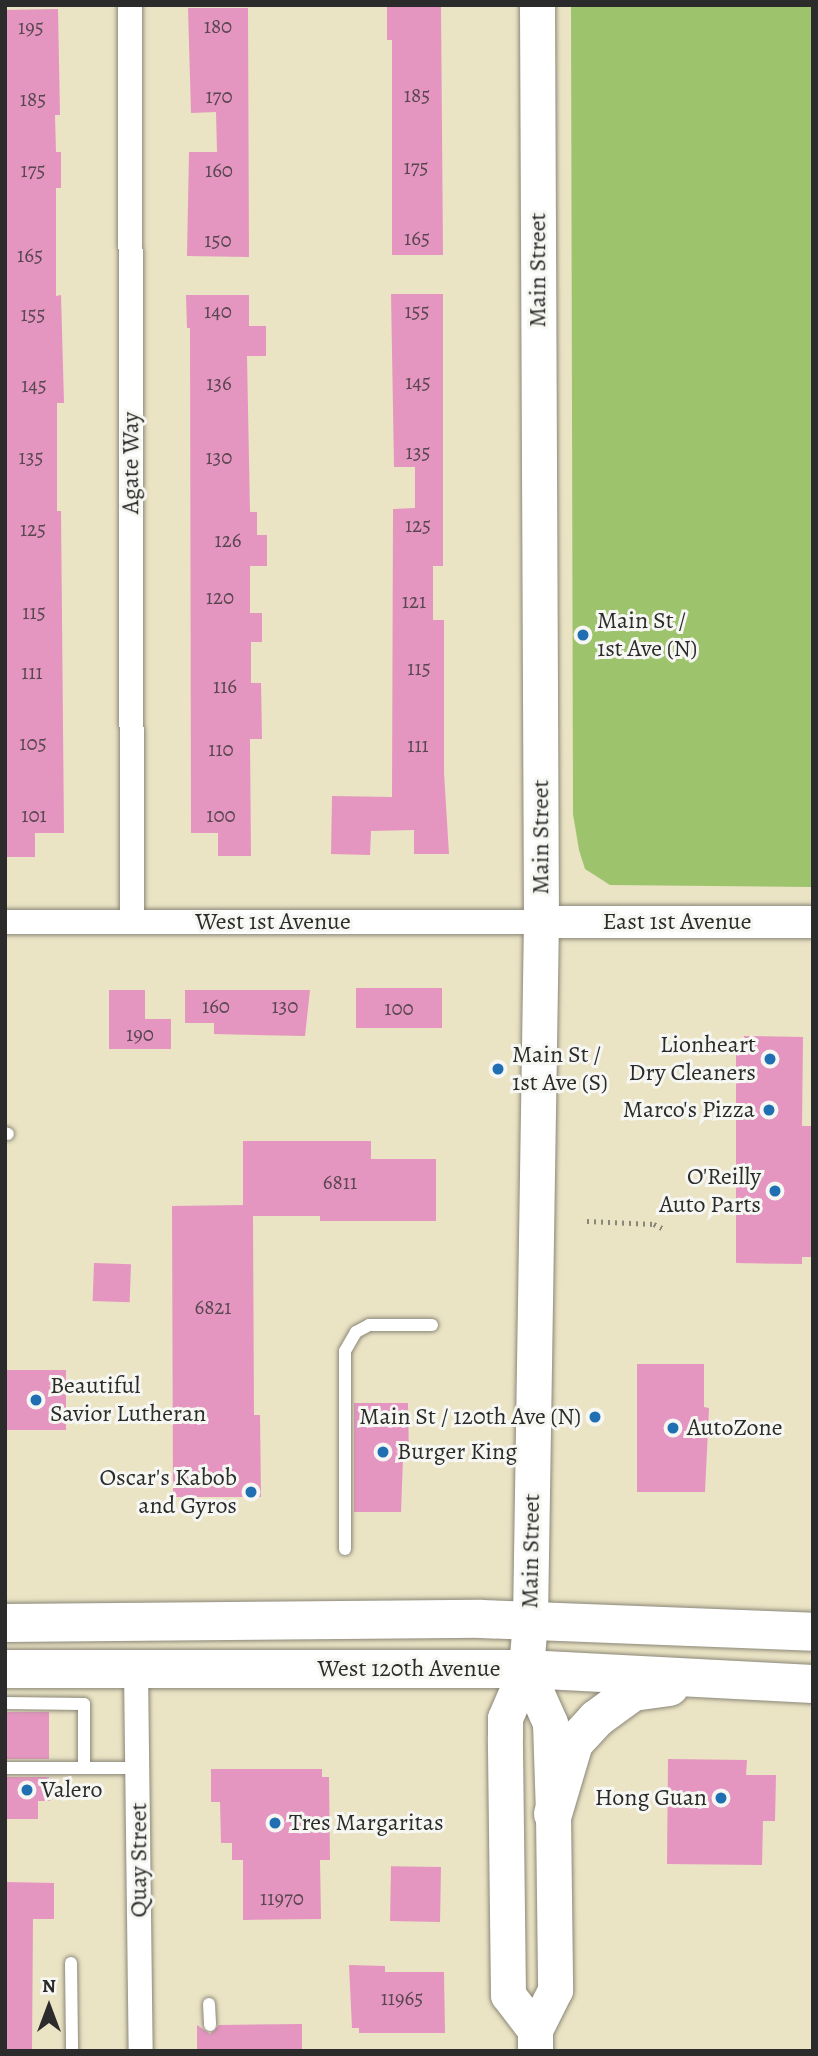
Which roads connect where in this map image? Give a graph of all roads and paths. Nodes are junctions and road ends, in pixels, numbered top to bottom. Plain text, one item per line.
1 (130, 5) edge
2 (537, 5) edge
3 (5, 922) edge
4 (132, 922) junction
5 (541, 922) junction
6 (813, 922) edge
7 (587, 1221) dead end
8 (662, 1228) dead end
9 (432, 1325) dead end
10 (345, 1549) dead end
11 (530, 1620) junction
12 (5, 1623) edge
13 (813, 1632) edge
14 (526, 1668) junction
15 (5, 1669) edge
16 (136, 1669) junction
17 (737, 1678) junction
18 (813, 1684) edge
19 (5, 1703) edge
20 (5, 1768) edge
21 (84, 1768) junction
22 (138, 1768) junction
23 (553, 1814) junction
24 (71, 1964) dead end
25 (209, 2004) dead end
26 (210, 2025) dead end
27 (535, 2040) edge
28 (72, 2051) edge
29 (141, 2051) edge

1 - 4 street, Agate Way
2 - 5 main road, Main Street
3 - 4 street, West 1st Avenue
4 - 5 street, West 1st Avenue
5 - 6 street, East 1st Avenue
5 - 11 main road, Main Street
7 - 8 path
9 - 10 lane
11 - 12 main road, West 120th Avenue
11 - 13 main road, West 120th Avenue
11 - 14 main road, Main Street
14 - 16 main road, West 120th Avenue
14 - 17 main road, West 120th Avenue
14 - 23 main road, Main Street
14 - 27 main road, Main Street
15 - 16 main road, West 120th Avenue
16 - 22 street, Quay Street
17 - 18 main road, West 120th Avenue
17 - 23 main road
19 - 21 lane
20 - 21 lane
21 - 22 lane
22 - 29 street, Quay Street
23 - 27 main road, Main Street
24 - 28 lane
25 - 26 lane

